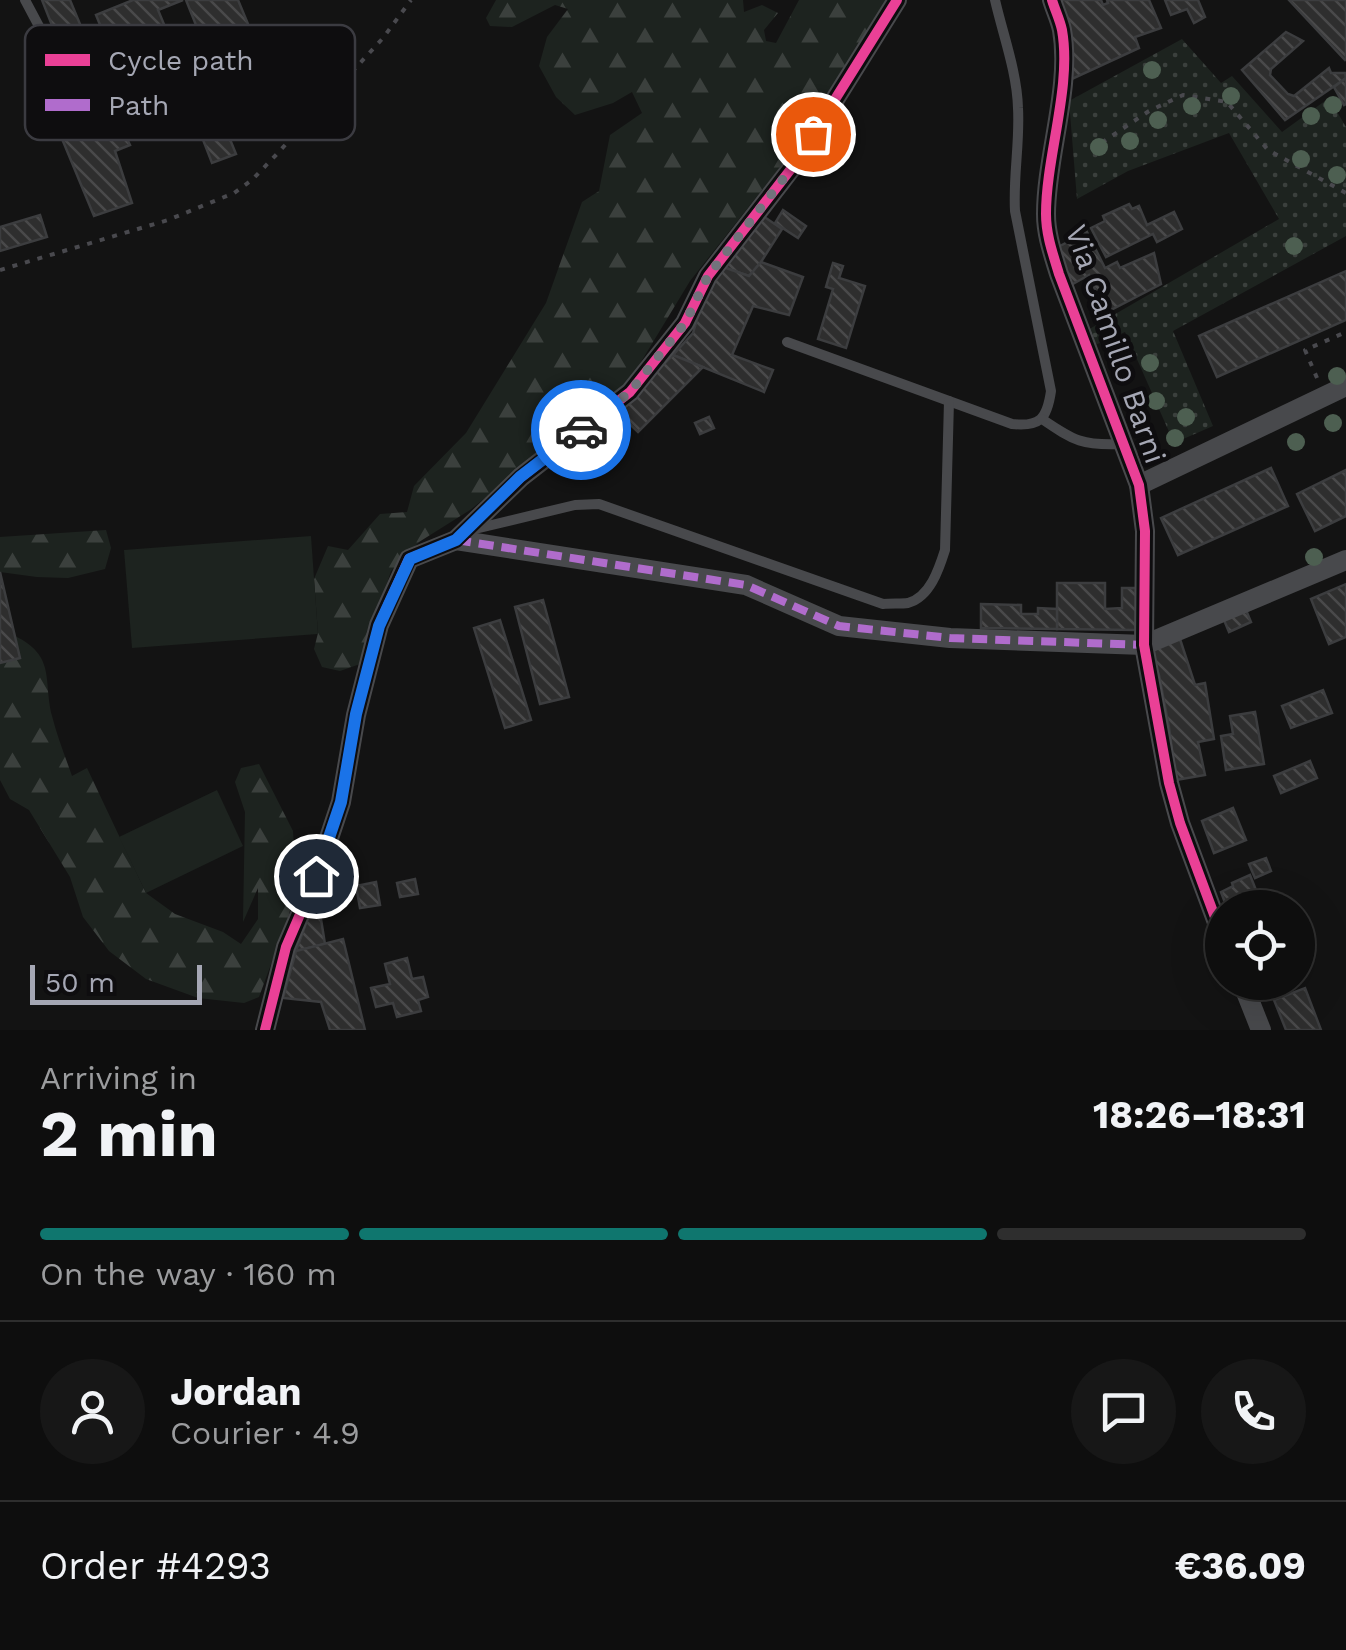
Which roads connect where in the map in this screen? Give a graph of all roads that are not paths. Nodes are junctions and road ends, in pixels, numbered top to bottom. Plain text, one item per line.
1 (25, 0) edge
2 (897, 0) edge
3 (995, 0) edge
4 (1052, 0) edge
5 (39, 25) edge
6 (787, 342) dead end
7 (1346, 386) edge
8 (950, 402) junction
9 (1042, 419) junction
10 (1123, 444) junction
11 (1139, 485) junction
12 (460, 536) junction
13 (1346, 560) edge
14 (1144, 646) junction
15 (1205, 890) edge
16 (1249, 1000) edge
17 (265, 1030) edge
18 (1261, 1030) edge

1 - 5 lane
2 - 12 street
3 - 9 lane
4 - 10 street, Via Camillo Barni
6 - 8 lane
7 - 11 street
8 - 9 lane
8 - 12 lane
9 - 10 lane
10 - 11 street, Via Camillo Barni
11 - 14 street, Via Camillo Barni
12 - 14 street
12 - 17 street
13 - 14 street
14 - 15 street, Via Camillo Barni
16 - 18 street

